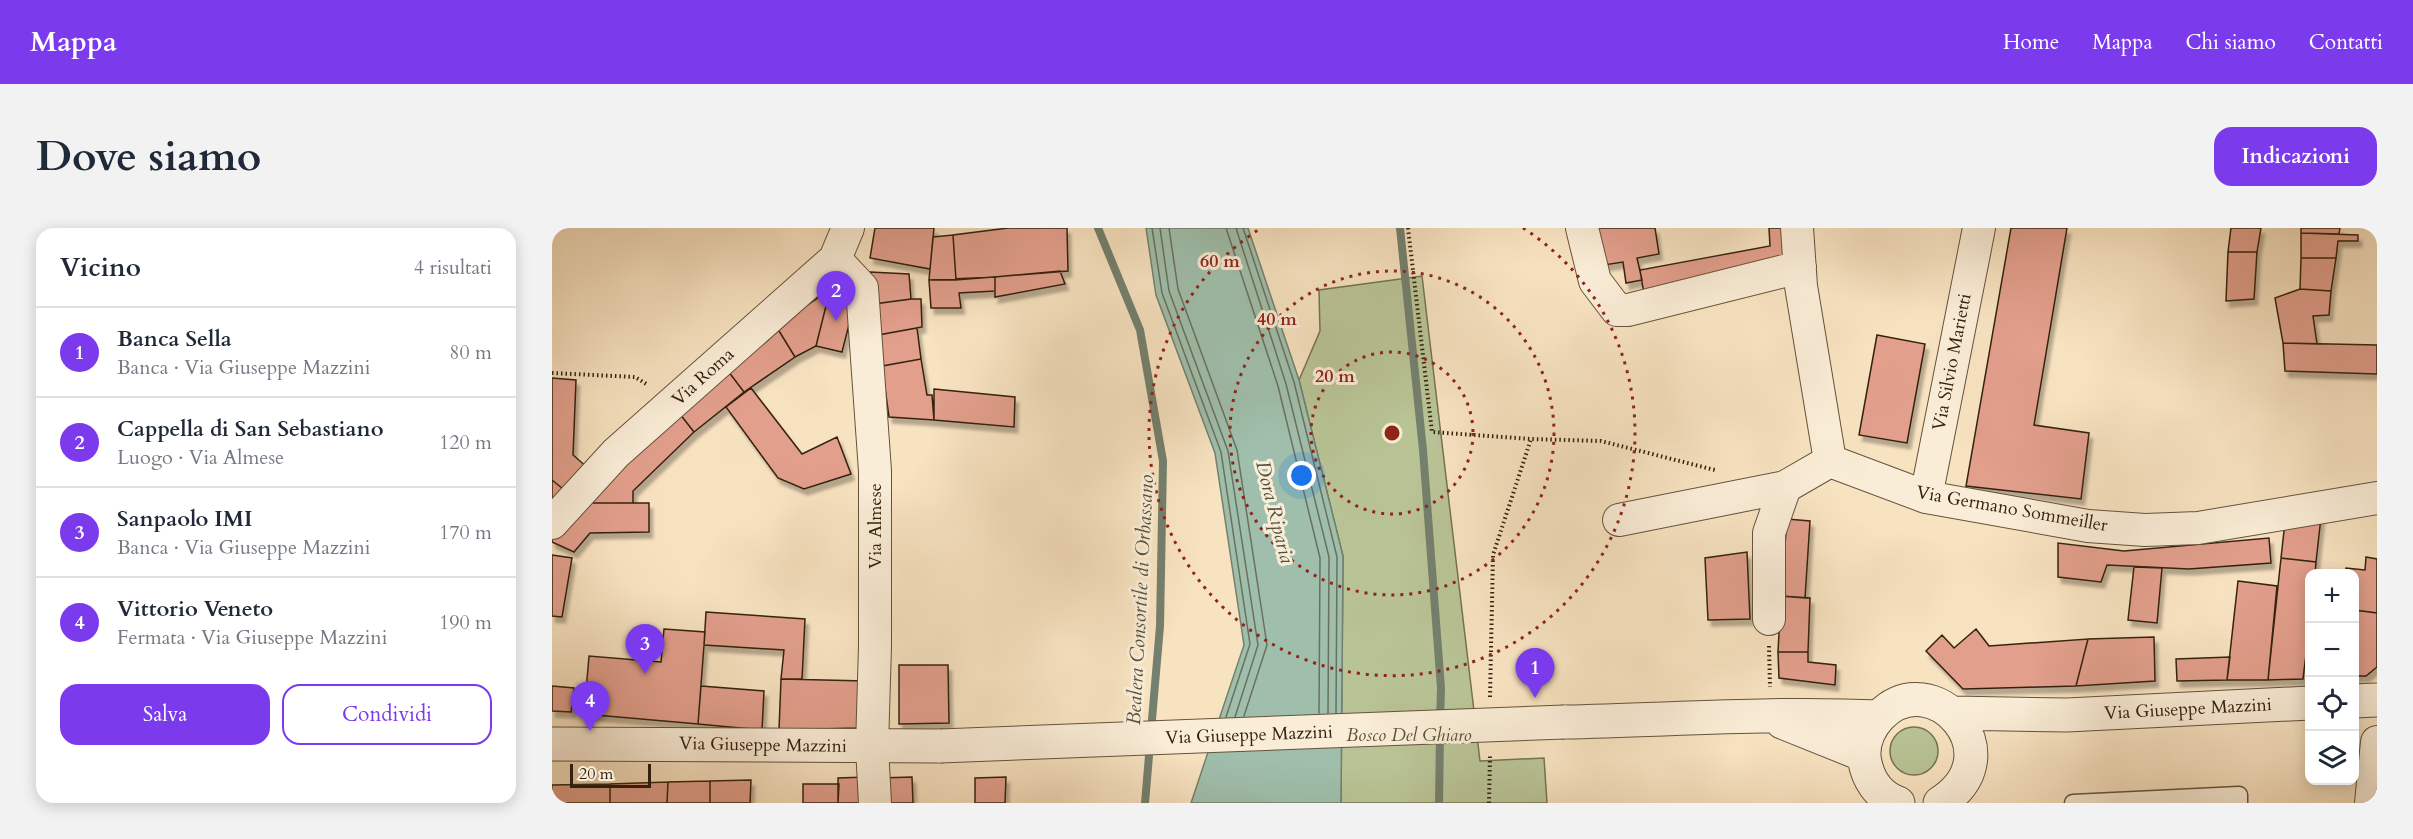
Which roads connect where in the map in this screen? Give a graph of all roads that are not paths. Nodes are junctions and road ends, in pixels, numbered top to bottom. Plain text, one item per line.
1 (841, 228) edge
2 (848, 228) edge
3 (1582, 228) edge
4 (1797, 228) edge
5 (1979, 228) edge
6 (835, 258) junction
7 (1800, 267) junction
8 (1830, 461) junction
9 (1785, 487) junction
10 (1926, 497) junction
11 (2377, 498) edge
12 (1620, 520) dead end
13 (552, 523) edge
14 (1769, 619) road end
15 (2377, 700) edge
16 (2359, 701) edge
17 (2305, 703) edge
18 (1768, 704) junction
19 (1952, 713) junction
20 (2067, 715) junction
21 (1879, 717) junction
22 (2377, 742) edge
23 (552, 744) edge
24 (872, 747) junction
25 (1971, 752) junction
26 (1864, 755) junction
27 (874, 803) edge
28 (1898, 803) edge
29 (1940, 803) edge
30 (2073, 803) edge
31 (2239, 803) edge
32 (2371, 803) edge

1 - 6 street
2 - 6 street, Via Roma
3 - 7 street
4 - 7 street
5 - 10 street, Via Silvio Marietti
6 - 13 street, Via Roma
6 - 24 street, Via Almese
7 - 8 street
8 - 9 street
8 - 10 street, Via Germano Sommeiller
9 - 12 street
9 - 14 street
10 - 11 street, Via Germano Sommeiller
15 - 16 street
17 - 20 street, Via Giuseppe Mazzini
18 - 21 street, Via Giuseppe Mazzini
18 - 24 street, Via Giuseppe Mazzini, bridge
18 - 26 street, Via Giuseppe Mazzini
19 - 20 street, Via Giuseppe Mazzini
19 - 21 street, Via Giuseppe Mazzini
19 - 25 street
20 - 25 street, Via Giuseppe Mazzini
21 - 26 street
22 - 32 street
23 - 24 street, Via Giuseppe Mazzini
24 - 27 street, Via Almese
25 - 29 street
26 - 28 street
30 - 31 lane

